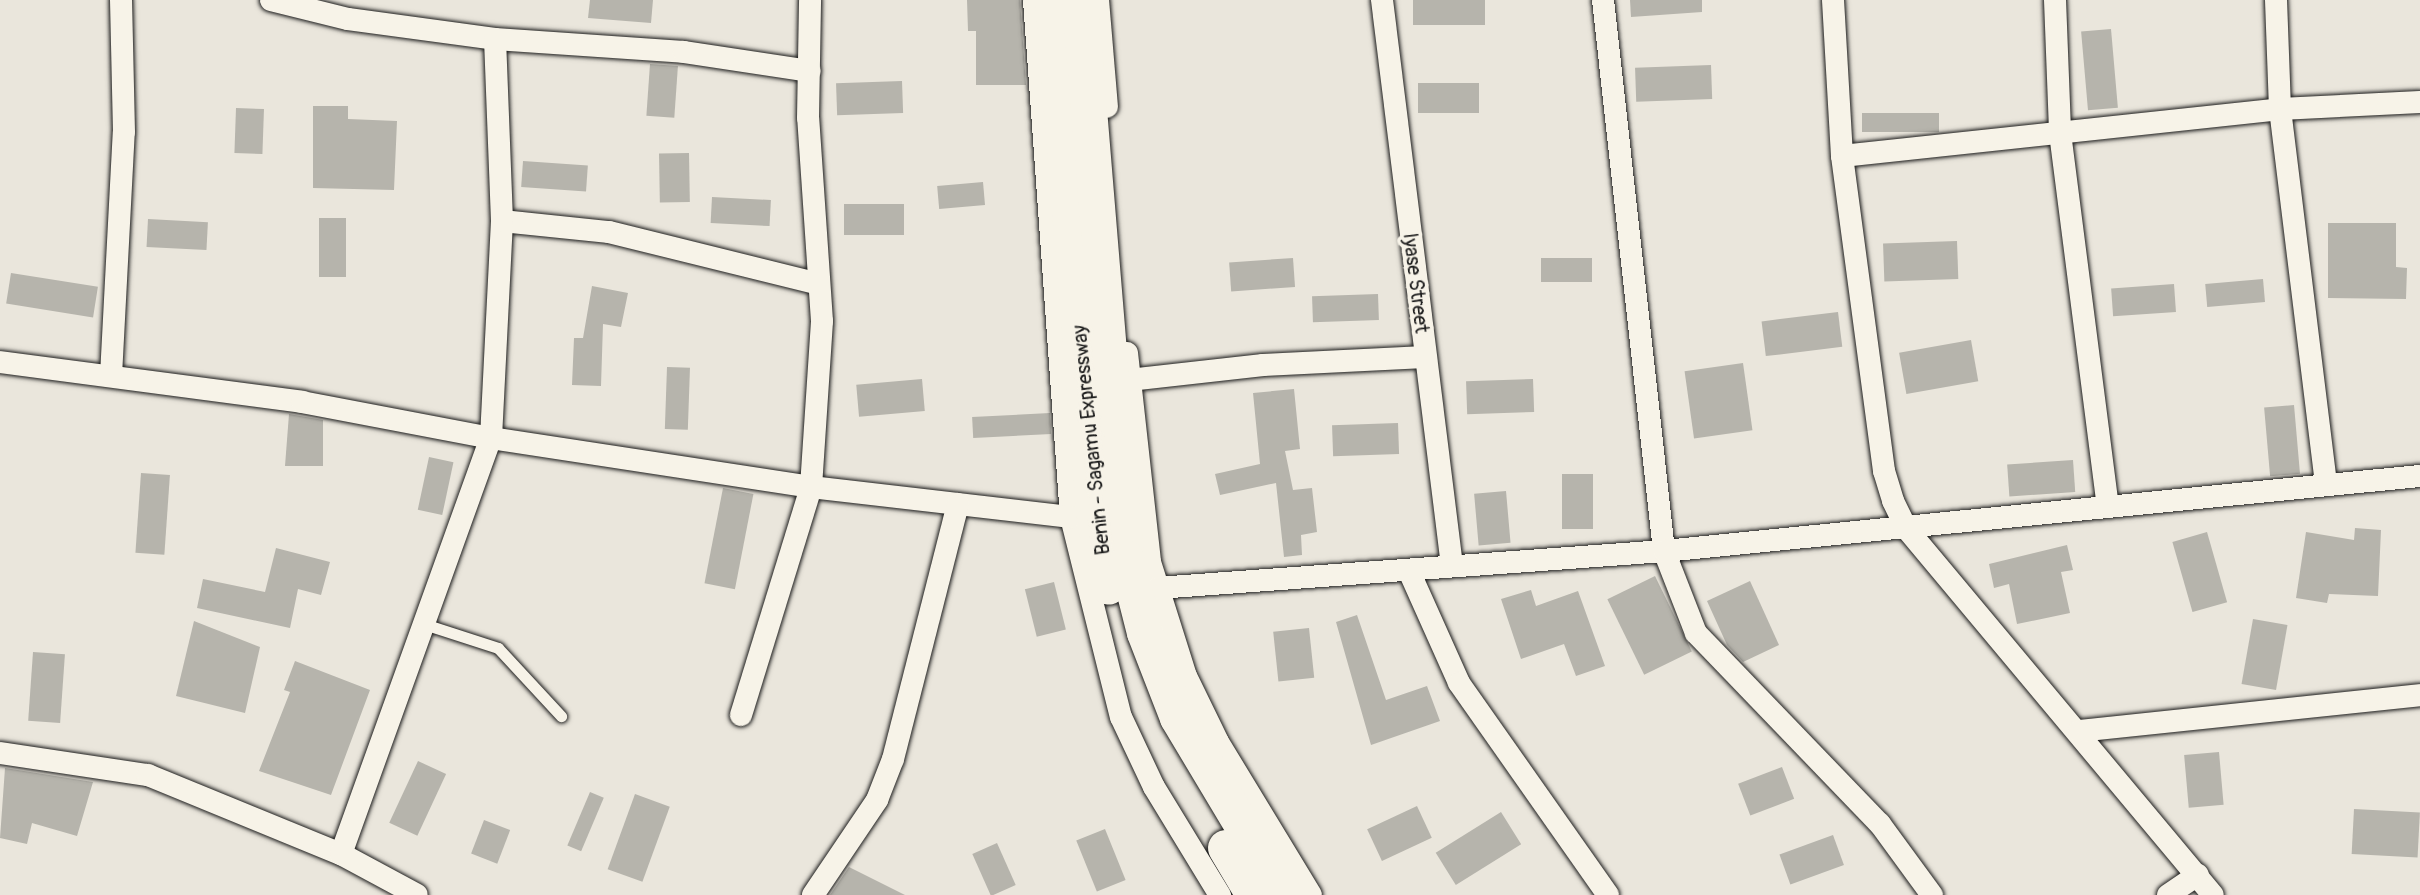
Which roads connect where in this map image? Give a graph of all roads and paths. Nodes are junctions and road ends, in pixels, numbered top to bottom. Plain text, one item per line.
1 (121, 0) edge
2 (271, 0) edge
3 (810, 0) edge
4 (1034, 0) edge
5 (1053, 0) edge
6 (1080, 0) edge
7 (1098, 0) edge
8 (1382, 0) edge
9 (1603, 0) edge
10 (1833, 0) edge
11 (2055, 0) edge
12 (2276, 0) edge
13 (347, 10) edge
14 (495, 39) junction
15 (810, 71) junction
16 (2420, 102) edge
17 (2280, 109) junction
18 (2060, 133) junction
19 (1842, 156) junction
20 (502, 221) junction
21 (819, 284) junction
22 (1425, 357) junction
23 (0, 362) edge
24 (111, 376) junction
25 (1129, 380) junction
26 (491, 438) junction
27 (2420, 476) edge
28 (2326, 484) junction
29 (811, 487) junction
30 (958, 504) junction
31 (2108, 506) junction
32 (1071, 517) junction
33 (1906, 528) junction
34 (1664, 551) junction
35 (1452, 566) junction
36 (1409, 571) junction
37 (1157, 588) junction
38 (424, 624) junction
39 (2420, 695) edge
40 (741, 715) dead end
41 (561, 716) dead end
42 (2079, 731) junction
43 (0, 753) edge
44 (341, 854) junction
45 (2198, 875) junction
46 (417, 895) edge
47 (813, 895) edge
48 (1220, 895) edge
49 (1254, 895) edge
50 (1284, 895) edge
51 (1311, 895) edge
52 (1608, 895) edge
53 (1932, 895) edge
54 (2168, 895) edge
55 (2213, 895) edge

1 - 24 street
2 - 13 street
3 - 15 street
4 - 32 street
5 - 49 highway, Benin - Sagamu Expressway
6 - 50 highway
7 - 25 street
8 - 22 street, Iyase Street
9 - 34 street
10 - 19 street
11 - 18 street
12 - 17 street
13 - 14 street
14 - 15 street
14 - 20 street
15 - 21 street
16 - 17 street
17 - 18 street
17 - 28 street
18 - 19 street
18 - 31 street
19 - 33 street
20 - 21 street
20 - 26 street
21 - 29 street
22 - 25 street
22 - 35 street, Iyase Street
23 - 24 street
24 - 26 street
25 - 37 street
26 - 29 street
26 - 38 street
27 - 28 street
28 - 31 street
29 - 30 street
29 - 40 street
30 - 32 street
30 - 47 street
31 - 33 street
32 - 48 street
33 - 34 street
33 - 42 street
34 - 35 street
34 - 53 street
35 - 36 street
36 - 37 street
36 - 52 street
37 - 51 street
38 - 41 lane
38 - 44 street
39 - 42 street
42 - 45 street
43 - 44 street
44 - 46 street
45 - 54 street
45 - 55 street

